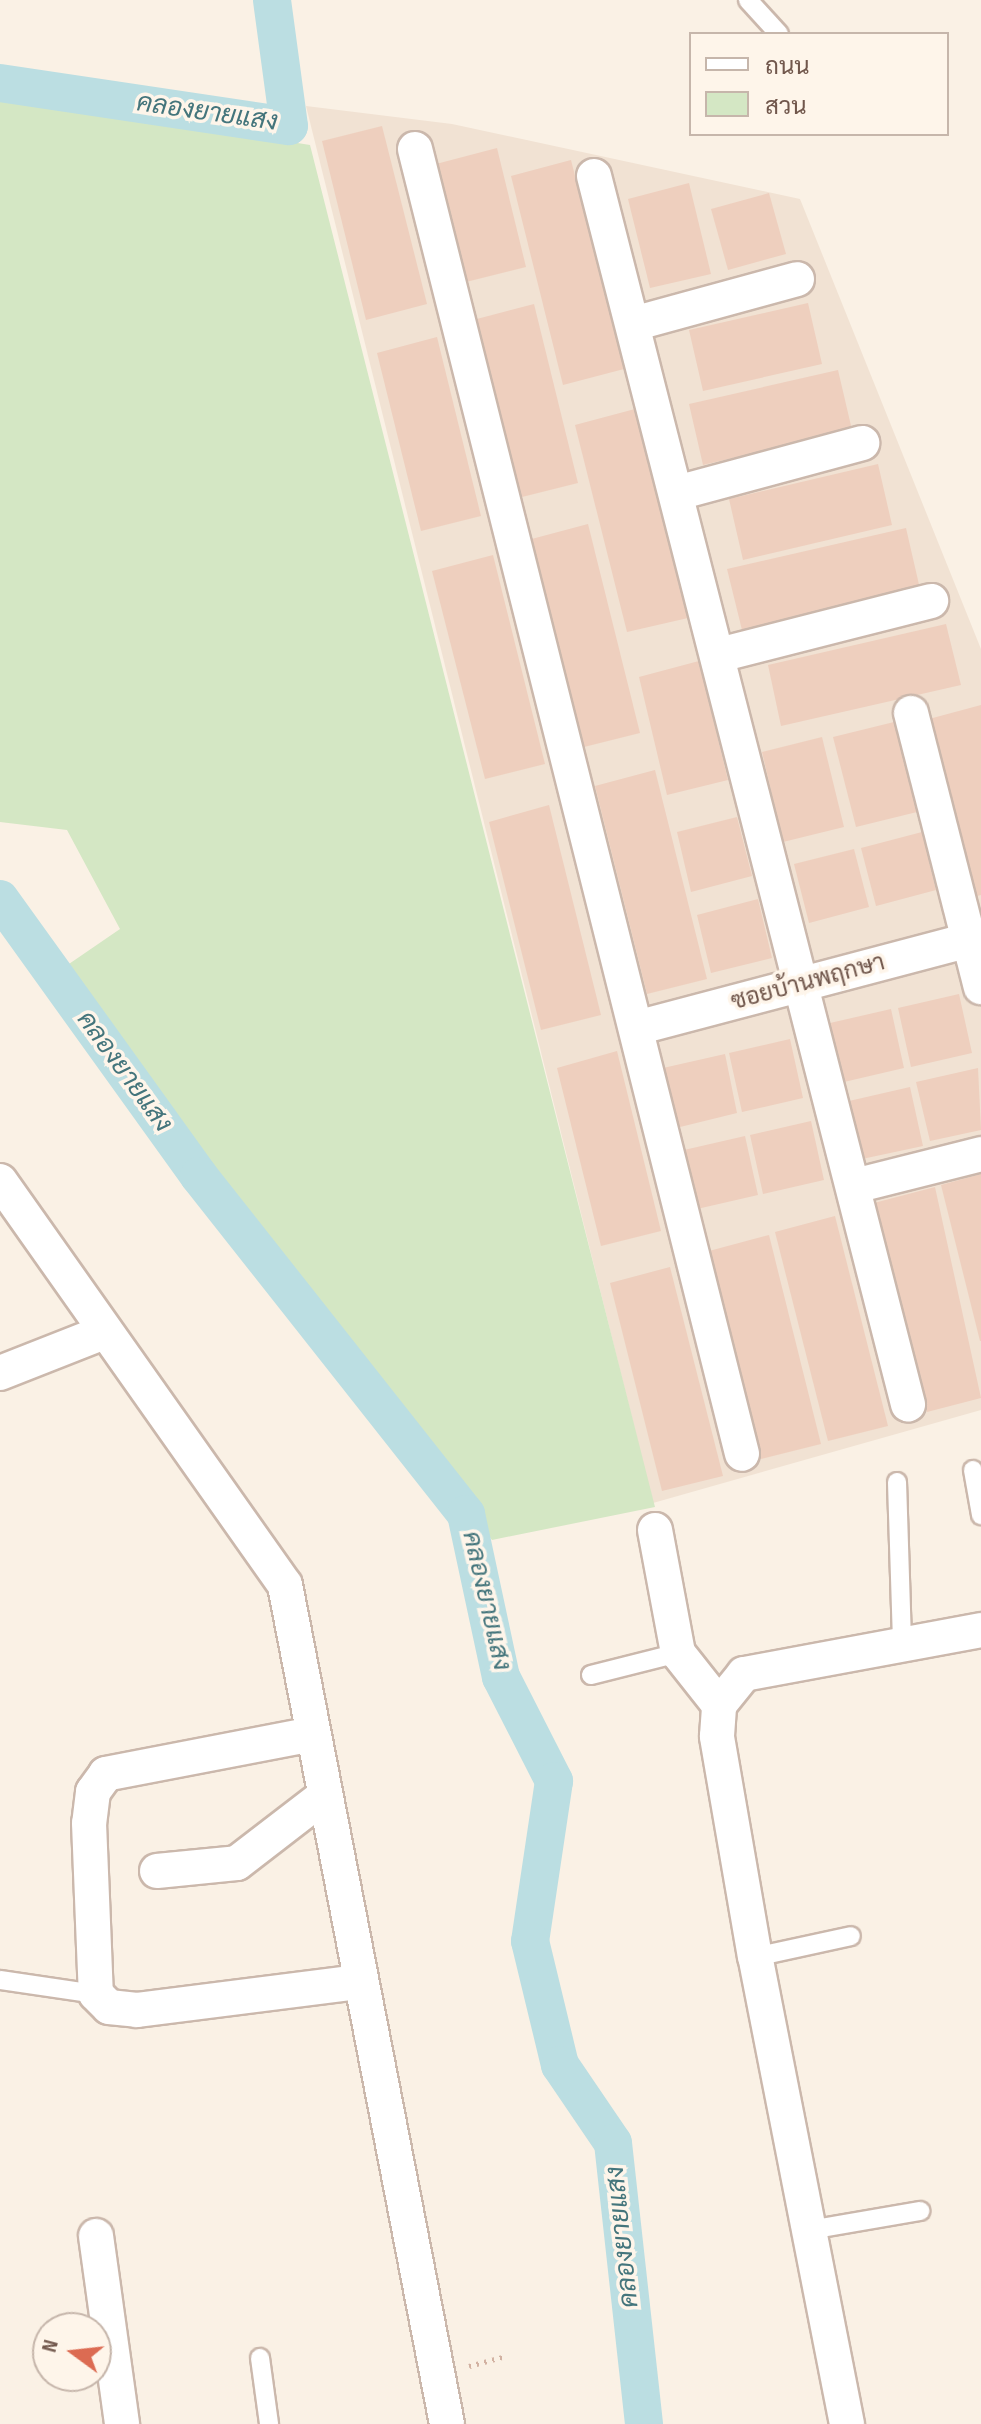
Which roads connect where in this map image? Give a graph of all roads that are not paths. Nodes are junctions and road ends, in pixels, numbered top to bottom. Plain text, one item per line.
1 (748, 0) edge
2 (777, 32) edge
3 (415, 149) dead end
4 (594, 176) dead end
5 (797, 279) dead end
6 (633, 324) junction
7 (862, 443) dead end
8 (677, 493) junction
9 (931, 601) dead end
10 (719, 655) junction
11 (911, 713) dead end
12 (975, 938) edge
13 (803, 983) junction
14 (981, 987) edge
15 (636, 1028) junction
16 (981, 1154) edge
17 (0, 1181) edge
18 (854, 1186) junction
19 (104, 1332) junction
20 (0, 1373) edge
21 (908, 1404) dead end
22 (742, 1454) dead end
23 (973, 1470) dead end
24 (897, 1482) dead end
25 (981, 1515) edge
26 (655, 1530) dead end
27 (981, 1630) edge
28 (902, 1645) junction
29 (678, 1653) junction
30 (591, 1675) dead end
31 (719, 1705) junction
32 (313, 1734) junction
33 (324, 1796) junction
34 (157, 1871) dead end
35 (851, 1936) dead end
36 (755, 1957) junction
37 (0, 1980) edge
38 (358, 1982) junction
39 (96, 1994) junction
40 (920, 2211) dead end
41 (809, 2230) junction
42 (96, 2236) dead end
43 (260, 2358) dead end
44 (122, 2424) edge
45 (269, 2424) edge
46 (447, 2424) edge
47 (847, 2424) edge

1 - 2 lane
3 - 15 street
4 - 6 street
5 - 6 street
6 - 8 street
7 - 8 street
8 - 10 street
9 - 10 street
10 - 13 street
11 - 12 street
12 - 13 street, ซอยบ้านพฤกษา
12 - 14 street
13 - 15 street, ซอยบ้านพฤกษา
13 - 18 street
15 - 22 street
16 - 18 street
17 - 19 street
18 - 21 street
19 - 20 street
19 - 32 street
23 - 25 lane
24 - 28 lane
26 - 29 street
27 - 28 street
28 - 31 street
29 - 30 lane
29 - 31 street
31 - 36 street
32 - 33 street
32 - 39 street
33 - 34 street
33 - 38 street
35 - 36 lane
36 - 41 street
37 - 39 lane
38 - 39 street
38 - 46 street
40 - 41 lane
41 - 47 street
42 - 44 street
43 - 45 lane

